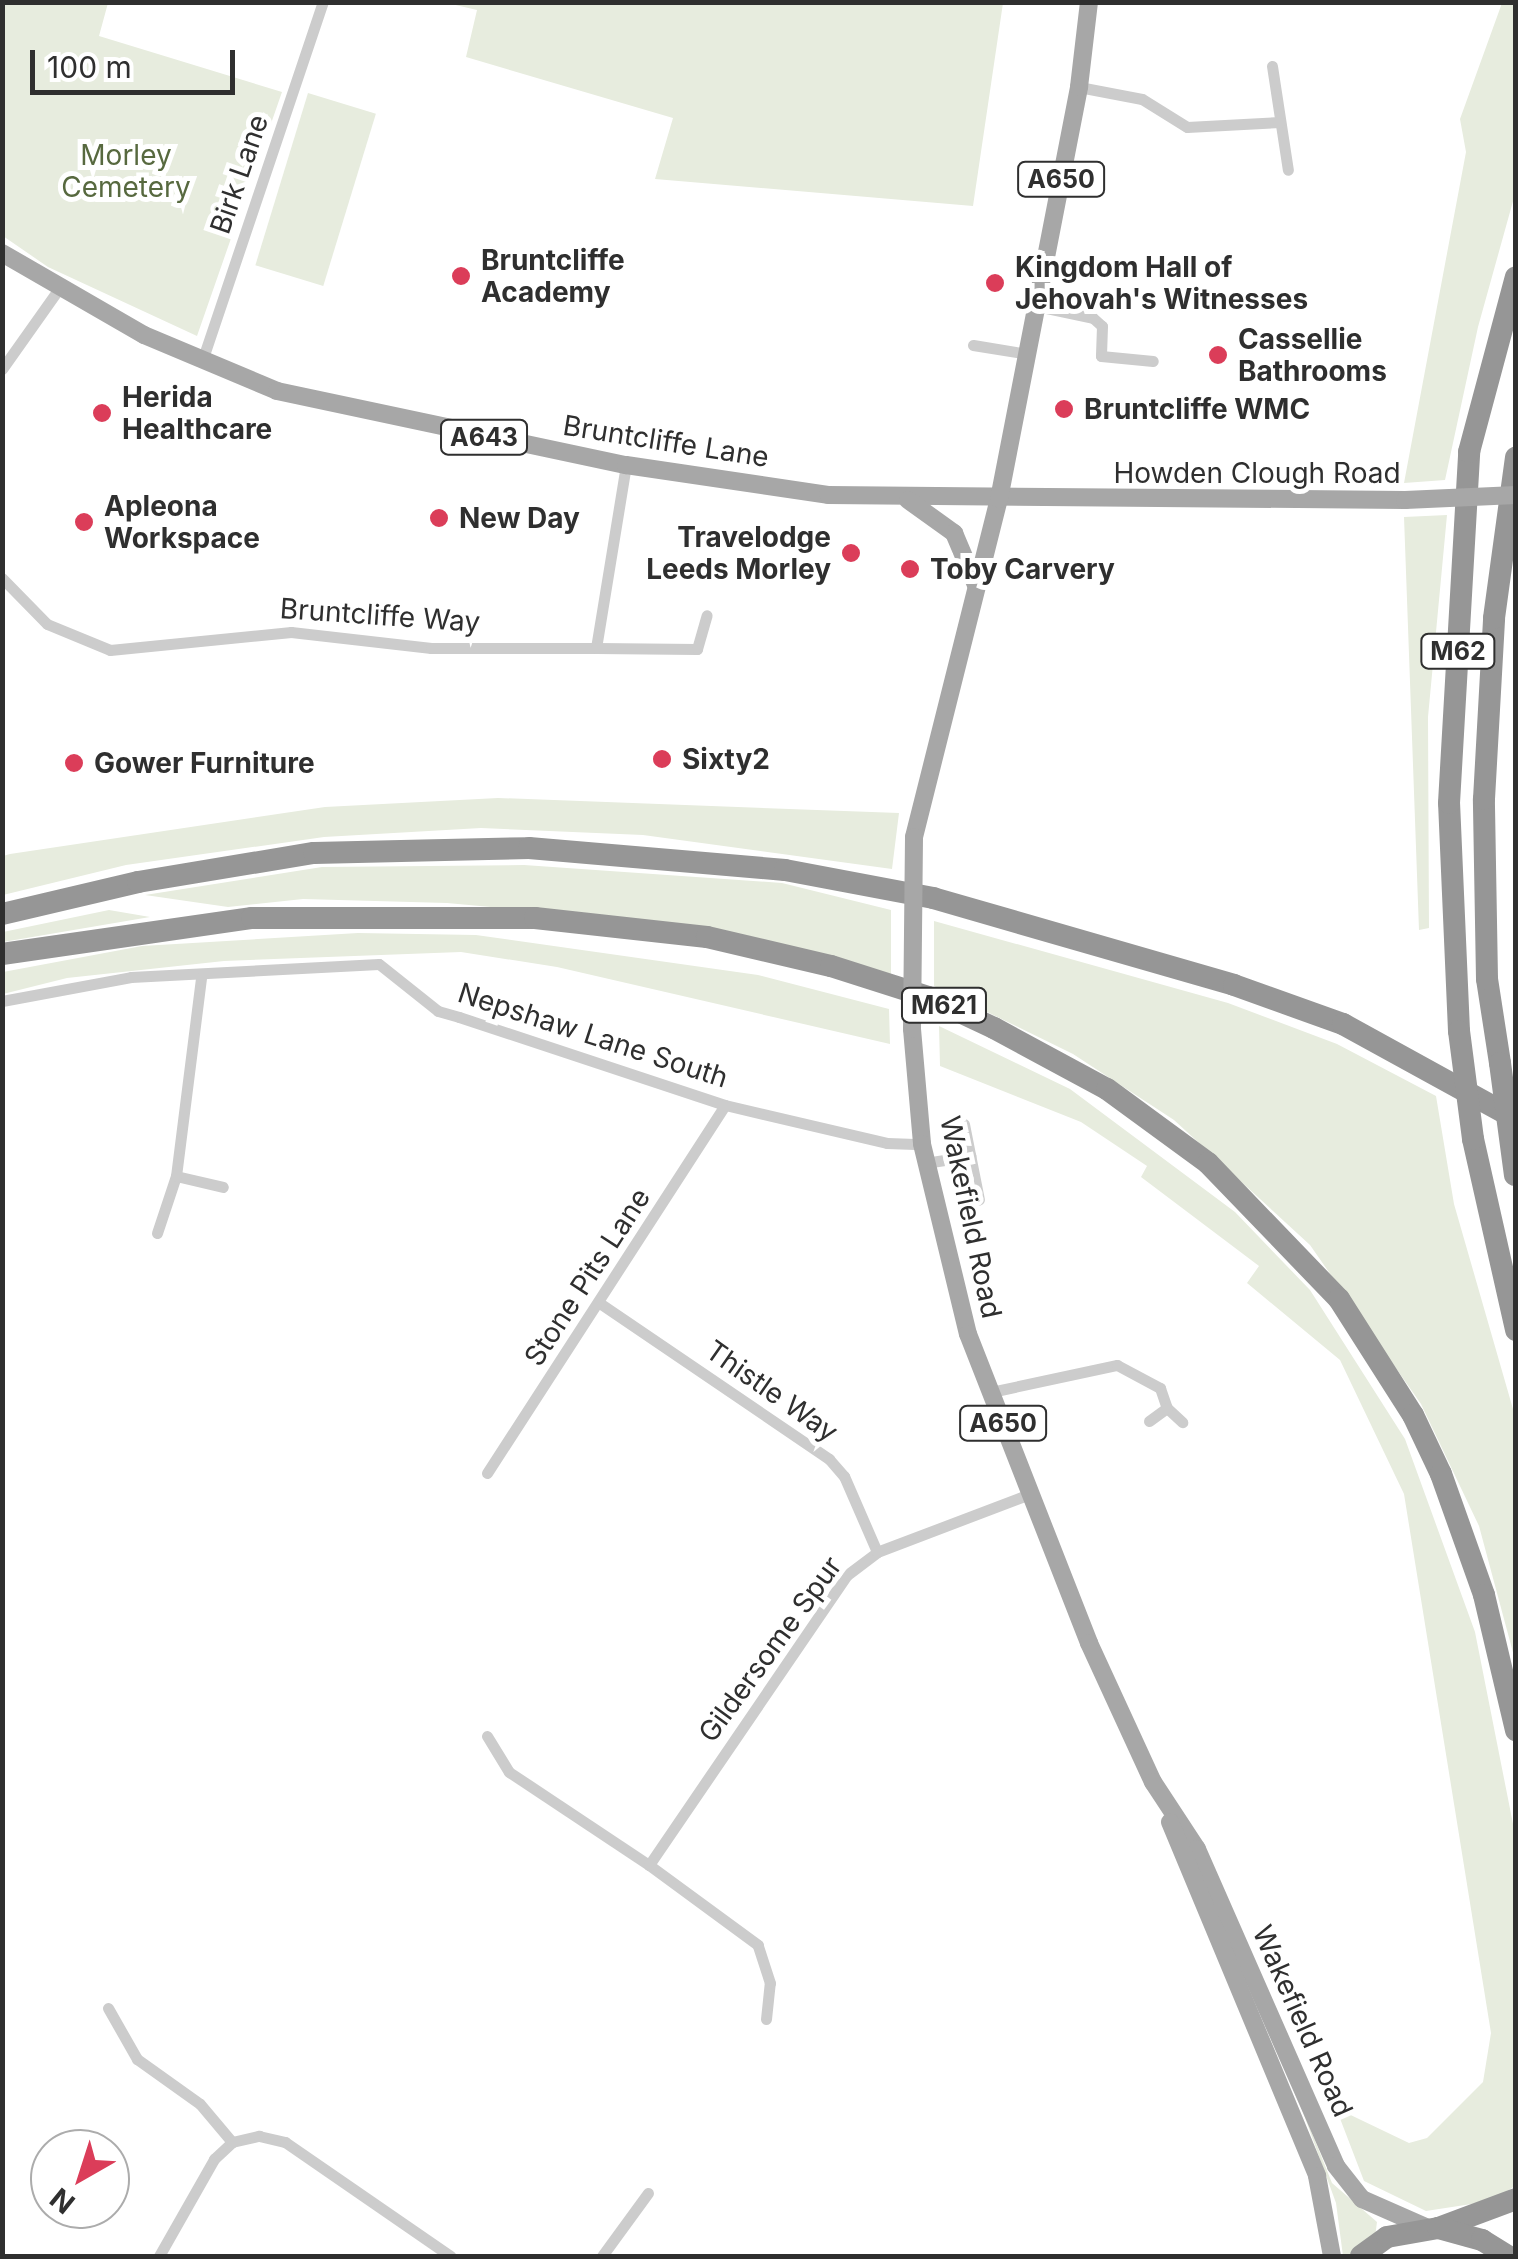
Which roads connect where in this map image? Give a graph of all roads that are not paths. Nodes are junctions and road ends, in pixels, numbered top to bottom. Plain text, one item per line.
1 (323, 2) edge
2 (1089, 2) edge
3 (1272, 66) dead end
4 (1079, 87) junction
5 (1280, 122) junction
6 (1288, 170) dead end
7 (2, 253) edge
8 (1516, 276) edge
9 (58, 290) junction
10 (1037, 306) junction
11 (974, 345) dead end
12 (1028, 354) junction
13 (202, 361) junction
14 (1153, 362) dead end
15 (2, 369) edge
16 (1516, 458) edge
17 (626, 465) junction
18 (1516, 495) edge
19 (902, 497) junction
20 (999, 499) junction
21 (2, 578) edge
22 (976, 585) junction
23 (707, 615) dead end
24 (596, 648) junction
25 (2, 914) edge
26 (2, 954) edge
27 (201, 978) junction
28 (5, 1001) edge
29 (725, 1106) junction
30 (1516, 1119) edge
31 (964, 1124) dead end
32 (922, 1144) junction
33 (970, 1156) junction
34 (925, 1164) junction
35 (176, 1176) junction
36 (1515, 1176) edge
37 (223, 1188) dead end
38 (978, 1200) dead end
39 (157, 1232) dead end
40 (1500, 1279) junction
41 (601, 1304) junction
42 (1516, 1330) edge
43 (1516, 1345) edge
44 (991, 1392) junction
45 (1166, 1408) junction
46 (1149, 1421) dead end
47 (1182, 1422) dead end
48 (487, 1473) dead end
49 (1030, 1494) junction
50 (877, 1552) junction
51 (1514, 1724) edge
52 (487, 1736) dead end
53 (1516, 1745) edge
54 (649, 1864) junction
55 (1205, 1887) junction
56 (108, 2008) dead end
57 (766, 2019) dead end
58 (232, 2142) junction
59 (648, 2193) dead end
60 (1516, 2199) edge
61 (1433, 2228) junction
62 (160, 2256) edge
63 (450, 2256) edge
64 (602, 2256) edge
65 (1332, 2256) edge
66 (1361, 2256) edge
67 (1508, 2256) edge

1 - 13 street, Birk Lane
2 - 4 main road, A650
3 - 5 street
4 - 5 street
4 - 10 main road, A650
5 - 6 street
7 - 9 main road, Bruntcliffe Lane / A643
8 - 40 highway, M62, bridge
9 - 13 main road, Bruntcliffe Lane / A643
9 - 15 street
10 - 12 main road, A650
10 - 14 street
11 - 12 street
12 - 20 main road, A650
13 - 17 main road, Bruntcliffe Lane / A643
16 - 36 highway, M62, bridge
17 - 19 main road, Bruntcliffe Lane / A643
17 - 24 street
18 - 20 main road, Howden Clough Road / A643, bridge
19 - 20 main road, Bruntcliffe Lane / A643
19 - 22 main road
20 - 22 main road, Wakefield Road / A650
21 - 24 street, Bruntcliffe Way
22 - 32 main road, Wakefield Road / A650, bridge
23 - 24 street, Bruntcliffe Way
25 - 30 highway
26 - 51 highway, M621
27 - 28 street, Nepshaw Lane South
27 - 29 street, Nepshaw Lane South
27 - 35 street
29 - 32 street, Nepshaw Lane South
29 - 41 street, Stone Pits Lane
31 - 33 street
32 - 34 main road, Wakefield Road / A650
33 - 34 street
33 - 38 street
34 - 44 main road, Wakefield Road / A650
35 - 37 street
35 - 39 street
40 - 42 highway, M62
40 - 43 highway
41 - 48 street, Stone Pits Lane
41 - 50 street, Thistle Way
44 - 45 street
44 - 49 main road, Wakefield Road / A650
45 - 46 street
45 - 47 street
49 - 50 street, Gildersome Spur
49 - 55 main road, Wakefield Road / A650
50 - 54 street, Gildersome Spur
51 - 53 highway, M621
52 - 54 street
54 - 57 street
55 - 61 main road, Wakefield Road / A650
55 - 65 main road, Wakefield Road / A650
56 - 58 street
58 - 62 street
58 - 63 street
59 - 64 street
60 - 61 highway
61 - 66 highway
61 - 67 highway

